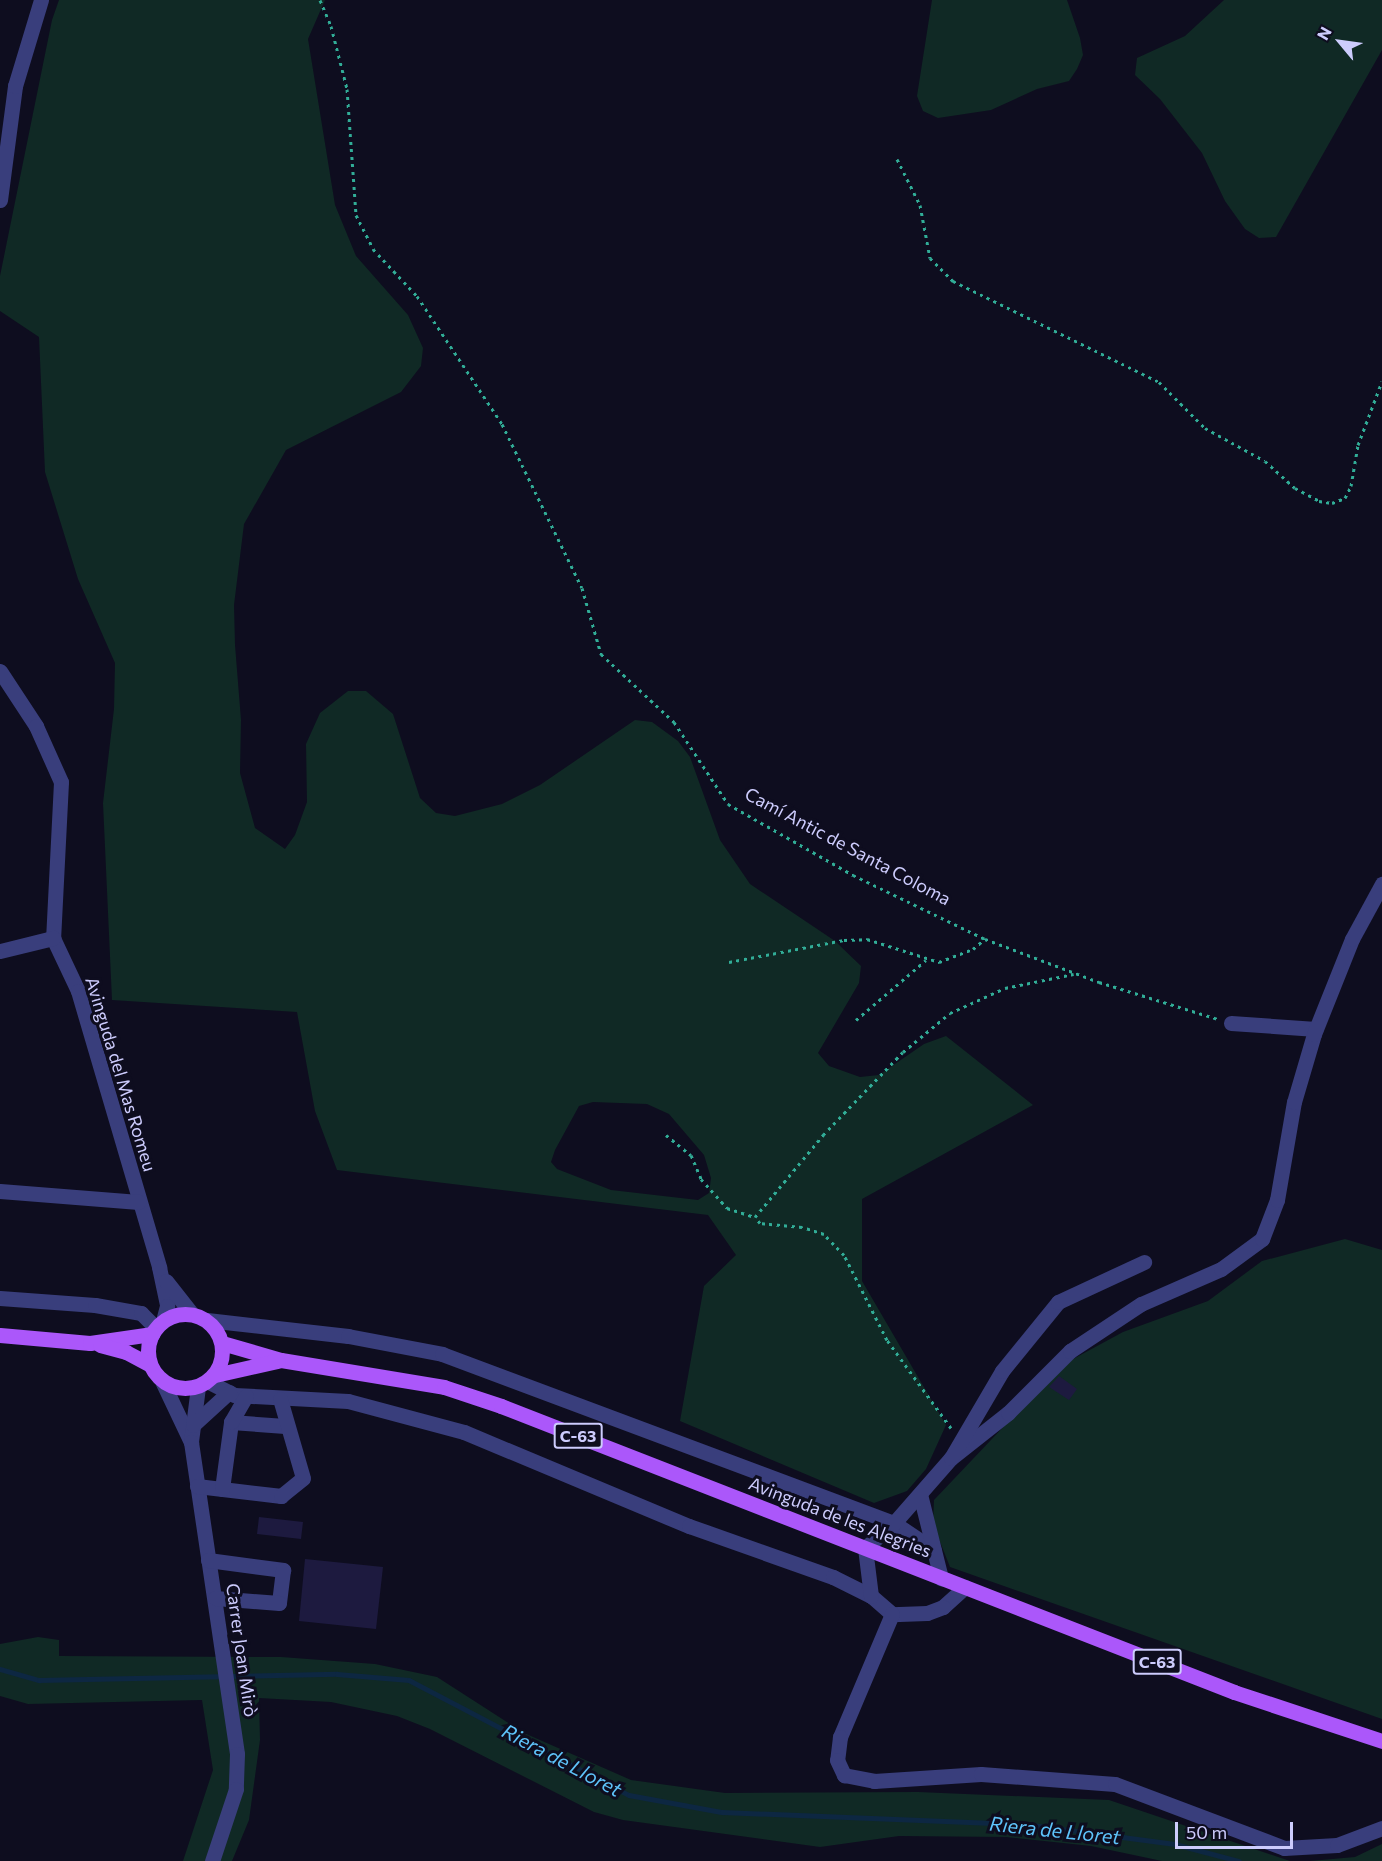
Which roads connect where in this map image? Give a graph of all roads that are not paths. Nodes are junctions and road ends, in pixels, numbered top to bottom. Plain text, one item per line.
1 (41, 0) edge
2 (0, 200) edge
3 (0, 671) edge
4 (5, 688) edge
5 (1382, 884) edge
6 (53, 938) junction
7 (0, 951) edge
8 (1231, 1023) road end
9 (1316, 1029) junction
10 (0, 1191) edge
11 (140, 1202) junction
12 (1144, 1262) dead end
13 (159, 1267) junction
14 (0, 1298) edge
15 (192, 1314) junction
16 (207, 1320) junction
17 (157, 1328) junction
18 (0, 1335) edge
19 (90, 1343) junction
20 (222, 1343) junction
21 (281, 1360) junction
22 (150, 1365) junction
23 (162, 1381) junction
24 (207, 1381) junction
25 (229, 1392) junction
26 (246, 1396) junction
27 (280, 1399) junction
28 (231, 1422) junction
29 (194, 1425) junction
30 (285, 1426) junction
31 (191, 1442) junction
32 (951, 1458) junction
33 (197, 1486) junction
34 (222, 1489) junction
35 (920, 1494) junction
36 (894, 1523) junction
37 (865, 1548) junction
38 (934, 1550) junction
39 (208, 1560) junction
40 (941, 1578) junction
41 (965, 1587) junction
42 (871, 1596) junction
43 (215, 1598) junction
44 (892, 1614) junction
45 (1380, 1739) edge
46 (1382, 1828) edge
47 (212, 1861) edge

1 - 2 street
3 - 4 street, Avinguda del Mas Romeu
4 - 6 street, Avinguda del Mas Romeu
5 - 9 street
6 - 7 street
6 - 11 street, Avinguda del Mas Romeu
8 - 9 street
9 - 32 street
10 - 11 street
11 - 13 street, Avinguda del Mas Romeu
12 - 32 street
13 - 15 street, Avinguda del Mas Romeu
13 - 17 street, Avinguda del Mas Romeu
14 - 17 street
15 - 16 main road
15 - 17 main road
16 - 20 main road
16 - 36 street
17 - 19 main road
17 - 22 main road
18 - 19 main road
19 - 22 main road
20 - 21 main road, Avinguda de les Alegries / C-63
20 - 24 main road
21 - 24 main road, Avinguda de les Alegries / C-63
21 - 37 main road, Avinguda de les Alegries / C-63
22 - 23 main road
23 - 24 main road, C-63
23 - 31 street, Carrer Joan Mirò
24 - 25 street
24 - 29 street, Carrer Joan Mirò
25 - 26 street
25 - 29 street
26 - 27 street
26 - 28 street
27 - 30 street
27 - 42 street
28 - 30 street
28 - 34 street
29 - 31 street, Carrer Joan Mirò
30 - 34 street
31 - 33 street, Carrer Joan Mirò
32 - 35 street
33 - 34 street
33 - 39 street, Carrer Joan Mirò
35 - 36 street
35 - 38 street
36 - 37 street
36 - 38 street
37 - 40 main road, Avinguda de les Alegries / C-63
37 - 42 street
38 - 40 street
39 - 43 street, Carrer Joan Mirò
39 - 43 street
40 - 41 main road, Avinguda de les Alegries / C-63
41 - 44 street
41 - 45 main road, Avinguda de les Alegries / C-63
42 - 44 street
43 - 47 street, Carrer Joan Mirò
44 - 46 street

